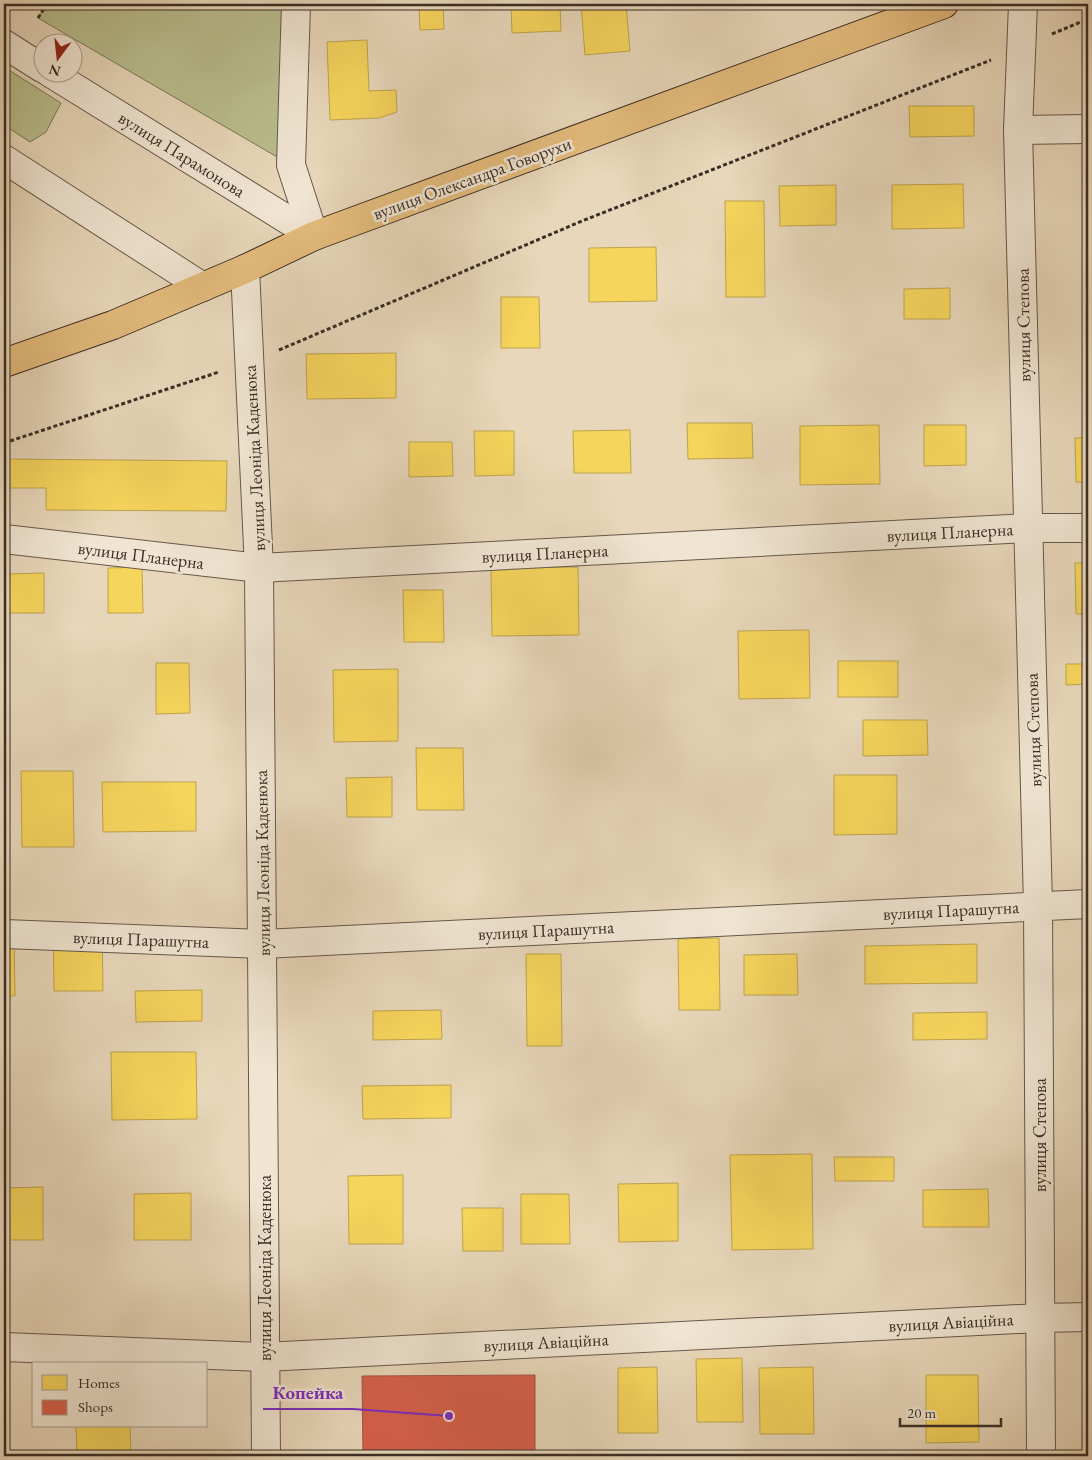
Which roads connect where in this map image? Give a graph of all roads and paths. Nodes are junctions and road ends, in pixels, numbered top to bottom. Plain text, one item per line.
1 (46, 4) edge
2 (296, 4) edge
3 (944, 4) edge
4 (1023, 4) edge
5 (38, 18) dead end
6 (1088, 19) edge
7 (4, 44) edge
8 (1022, 47) junction
9 (32, 62) edge
10 (65, 82) edge
11 (1088, 129) edge
12 (1018, 130) junction
13 (4, 159) edge
14 (314, 236) junction
15 (245, 269) junction
16 (203, 286) junction
17 (250, 362) junction
18 (4, 363) edge
19 (4, 443) edge
20 (1027, 528) junction
21 (1088, 528) edge
22 (4, 539) edge
23 (259, 568) junction
24 (1088, 904) edge
25 (1038, 905) junction
26 (4, 934) edge
27 (263, 944) junction
28 (1088, 1317) edge
29 (1040, 1318) junction
30 (4, 1347) edge
31 (264, 1356) junction
32 (266, 1456) edge
33 (1041, 1456) edge

1 - 5 path
2 - 14 street
3 - 14 main road, вулиця Олександра Говорухи
4 - 8 street, вулиця Степова
6 - 8 path
7 - 9 street
8 - 12 street, вулиця Степова
8 - 17 path
10 - 14 street, вулиця Парамонова
11 - 12 street
12 - 20 street, вулиця Степова
13 - 16 street
14 - 15 main road, вулиця Олександра Говорухи
15 - 16 main road, вулиця Олександра Говорухи
15 - 17 street, вулиця Леоніда Каденюка
16 - 18 main road, вулиця Олександра Говорухи
17 - 19 path
17 - 23 street, вулиця Леоніда Каденюка
20 - 21 street, вулиця Планерна
20 - 23 street, вулиця Планерна
20 - 25 street, вулиця Степова
22 - 23 street, вулиця Планерна
23 - 27 street, вулиця Леоніда Каденюка
24 - 25 street, вулиця Парашутна
25 - 27 street, вулиця Парашутна
25 - 29 street, вулиця Степова
26 - 27 street, вулиця Парашутна
27 - 31 street, вулиця Леоніда Каденюка
28 - 29 street, вулиця Авіаційна
29 - 31 street, вулиця Авіаційна
29 - 33 street, вулиця Степова
30 - 31 street, вулиця Авіаційна
31 - 32 street, вулиця Леоніда Каденюка

